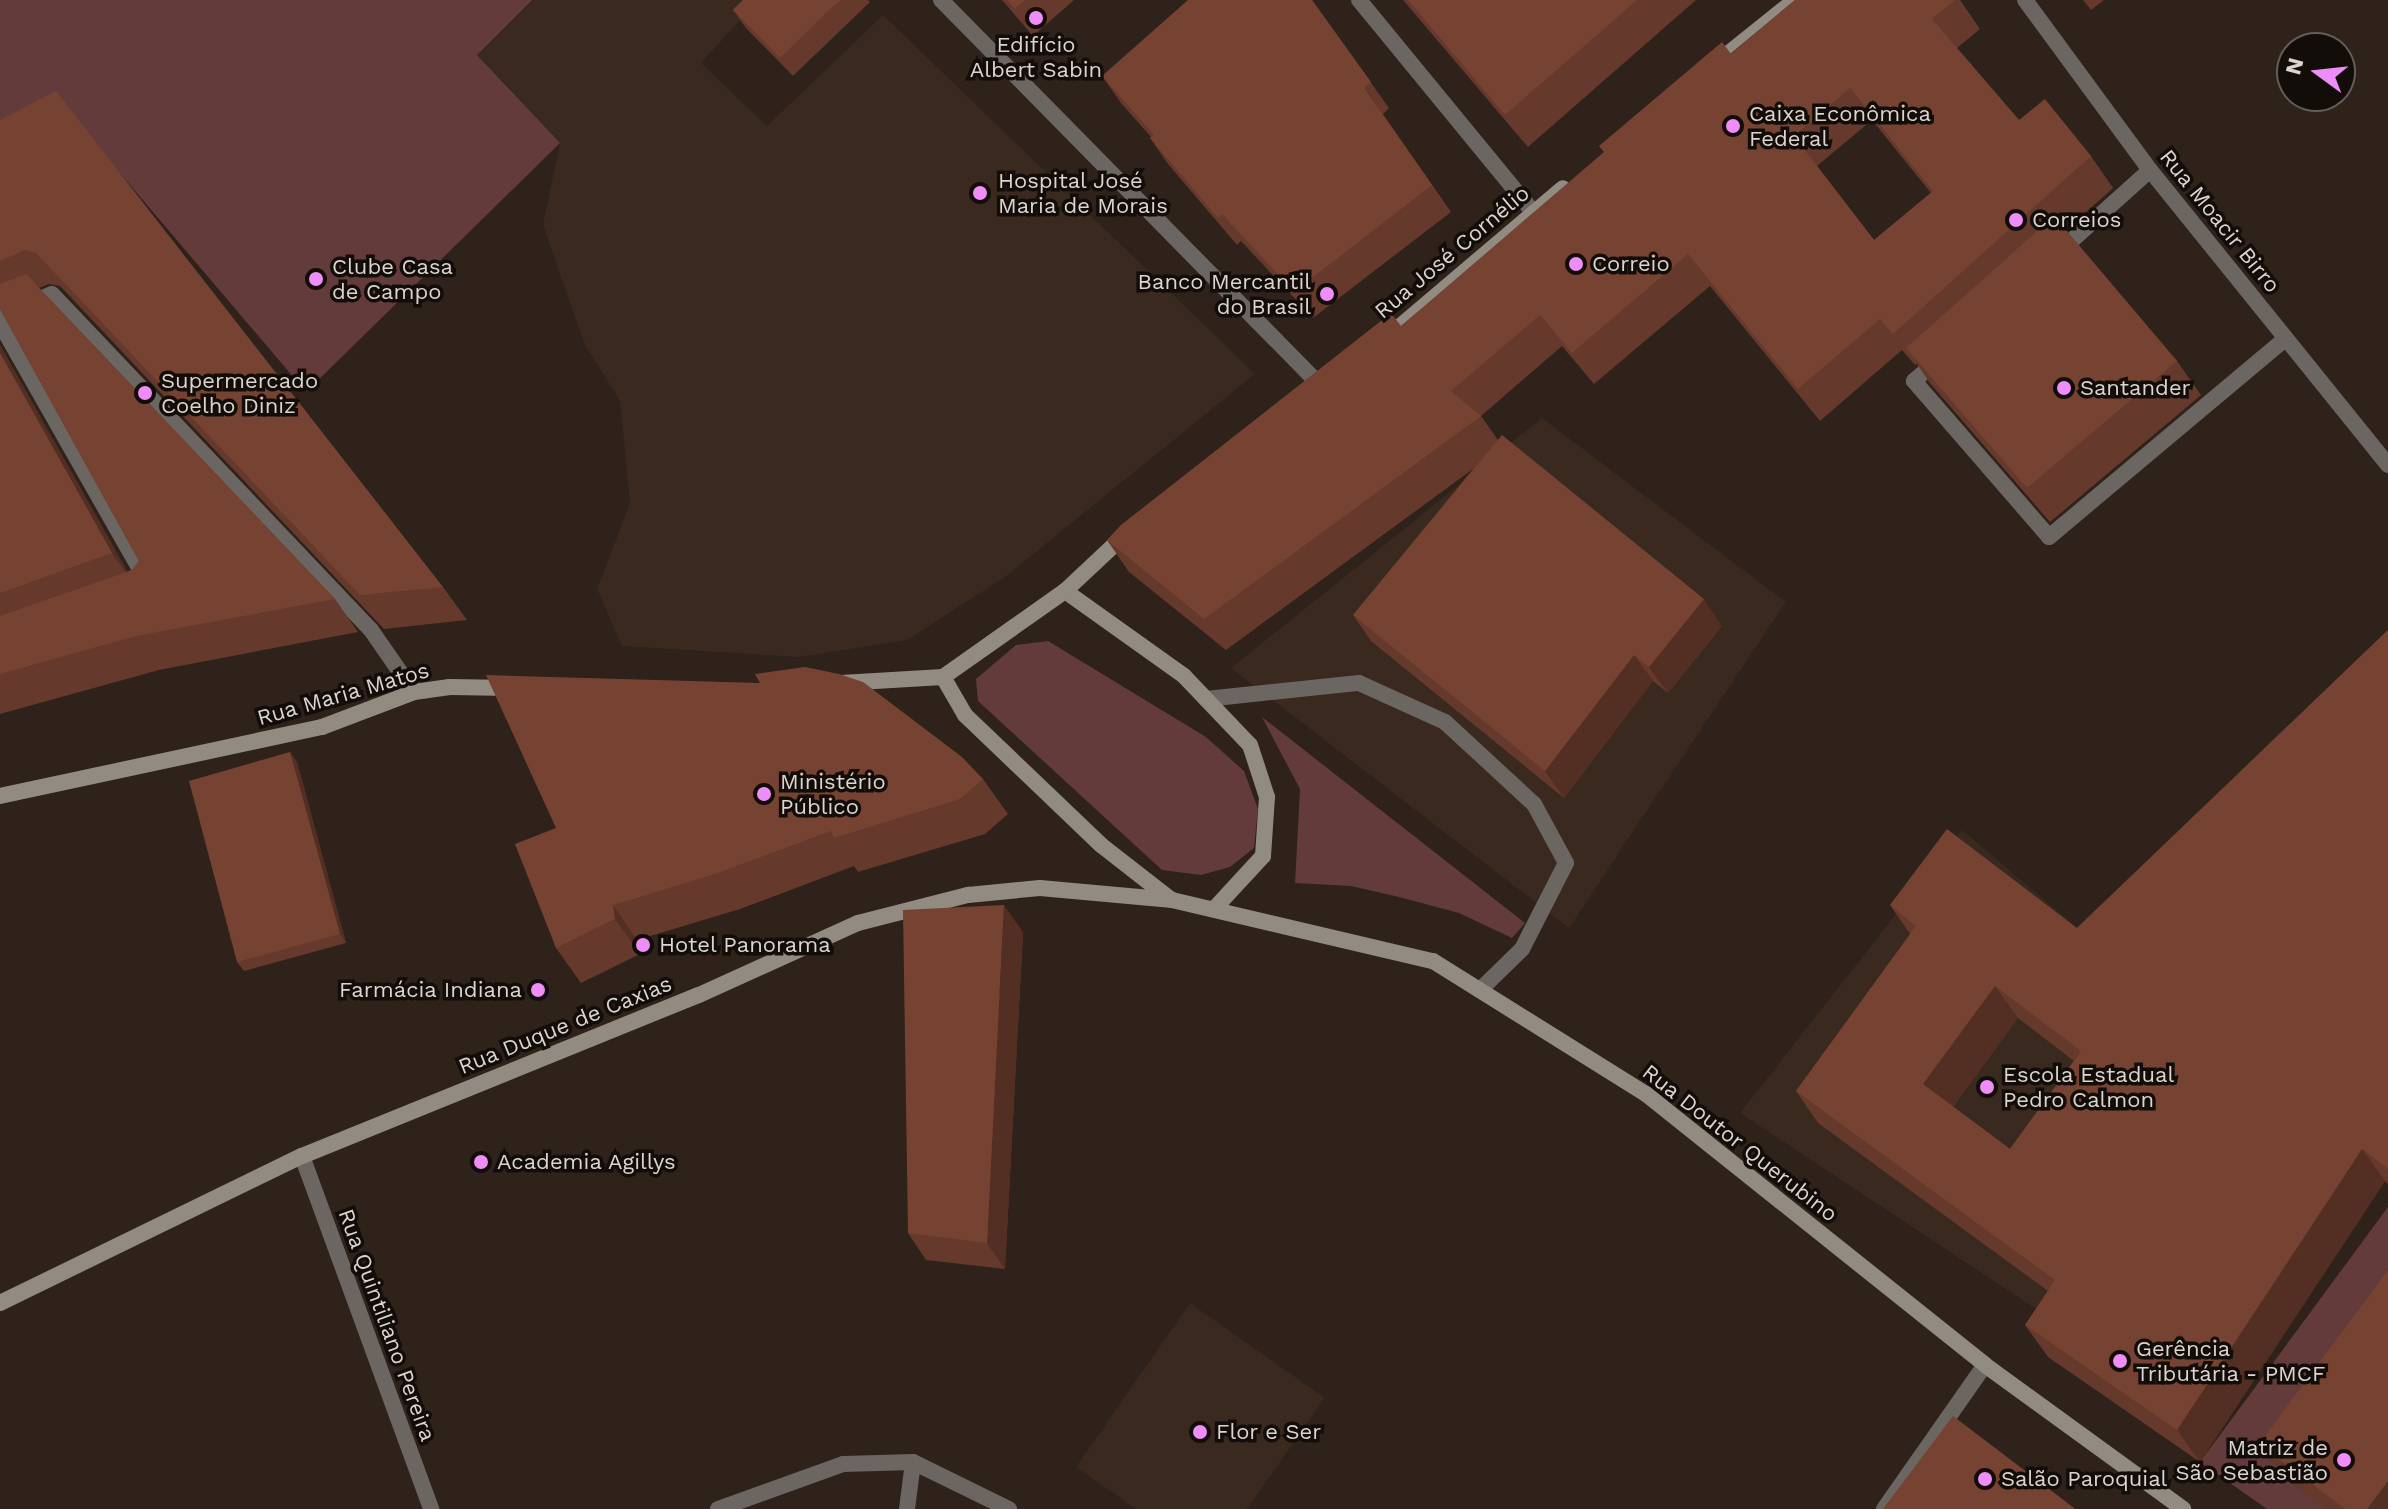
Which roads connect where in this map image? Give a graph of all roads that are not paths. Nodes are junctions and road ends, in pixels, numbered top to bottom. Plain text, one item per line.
1 (941, 0) edge
2 (1359, 0) edge
3 (1795, 0) edge
4 (2025, 0) edge
5 (1700, 77) edge
6 (2150, 170) junction
7 (1581, 173) edge
8 (1533, 212) junction
9 (2044, 265) edge
10 (0, 316) edge
11 (0, 323) edge
12 (2286, 338) junction
13 (1949, 350) edge
14 (1371, 351) edge
15 (1324, 390) edge
16 (2388, 465) edge
17 (1138, 525) edge
18 (1065, 591) junction
19 (139, 598) edge
20 (943, 677) junction
21 (823, 684) edge
22 (529, 688) edge
23 (414, 692) junction
24 (1206, 699) junction
25 (0, 796) edge
26 (1172, 900) junction
27 (1215, 908) junction
28 (1480, 990) junction
29 (302, 1156) junction
30 (0, 1303) edge
31 (1985, 1365) junction
32 (913, 1462) junction
33 (431, 1509) edge
34 (718, 1509) edge
35 (907, 1509) edge
36 (1009, 1509) edge
37 (1884, 1509) edge
38 (2183, 1509) edge

1 - 15 street
2 - 8 street
3 - 5 main road
4 - 6 street, Rua Moacir Birro
6 - 9 street
6 - 12 street, Rua Moacir Birro
7 - 8 main road, Rua José Cornélio
8 - 14 main road, Rua José Cornélio
10 - 23 street
11 - 19 street
12 - 13 street
12 - 16 street, Rua Moacir Birro
17 - 18 main road
18 - 20 main road
18 - 24 main road
20 - 21 main road
20 - 26 main road
22 - 23 main road, Rua Maria Matos
23 - 25 main road, Rua Maria Matos
24 - 27 main road
24 - 28 street
26 - 27 main road, Rua Doutor Querubino
26 - 29 main road, Rua Duque de Caxias
27 - 28 main road, Rua Doutor Querubino
28 - 31 main road, Rua Doutor Querubino
29 - 30 main road, Rua Duque de Caxias
29 - 33 street, Rua Quintiliano Pereira
31 - 37 street
31 - 38 main road, Rua Doutor Querubino
32 - 34 street
32 - 35 street
32 - 36 street

